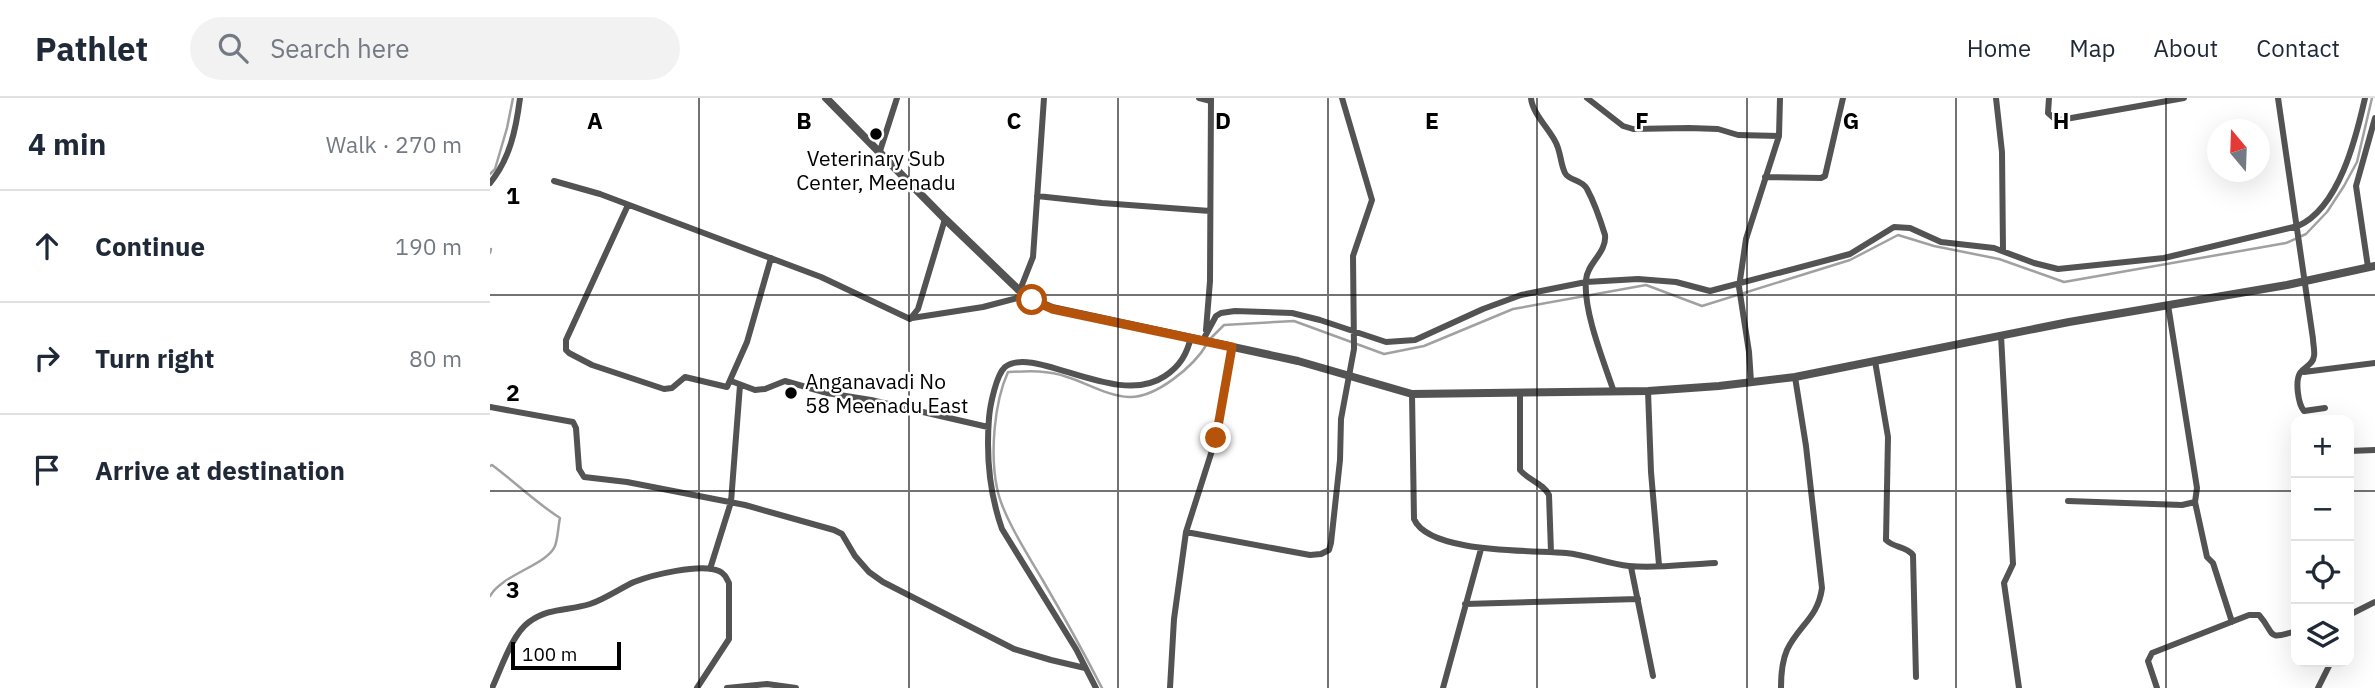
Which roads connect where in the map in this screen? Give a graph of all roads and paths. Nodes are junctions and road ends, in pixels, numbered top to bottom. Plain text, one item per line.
1 (520, 98) edge
2 (825, 98) edge
3 (897, 98) edge
4 (1044, 98) edge
5 (1199, 98) edge
6 (1342, 98) edge
7 (1531, 98) edge
8 (1587, 98) edge
9 (1780, 98) edge
10 (1843, 98) edge
11 (1996, 98) edge
12 (2049, 98) edge
13 (2184, 98) edge
14 (2278, 98) edge
15 (2365, 98) edge
16 (1211, 99) edge
17 (2375, 118) edge
18 (1779, 136) junction
19 (880, 154) junction
20 (1765, 177) junction
21 (554, 181) dead end
22 (490, 183) edge
23 (1037, 196) junction
24 (628, 205) junction
25 (1210, 211) junction
26 (945, 219) junction
27 (2298, 228) junction
28 (2003, 251) junction
29 (771, 258) junction
30 (2372, 267) edge
31 (2305, 281) junction
32 (1586, 284) junction
33 (1739, 285) junction
34 (1023, 293) junction
35 (2168, 305) junction
36 (912, 318) junction
37 (1354, 334) junction
38 (2001, 335) junction
39 (1191, 337) junction
40 (1207, 339) junction
41 (1232, 347) junction
42 (1875, 360) junction
43 (2375, 363) edge
44 (2302, 372) junction
45 (1350, 376) junction
46 (1795, 377) junction
47 (731, 381) junction
48 (1751, 382) junction
49 (740, 385) junction
50 (1648, 391) junction
51 (1614, 392) junction
52 (1520, 393) junction
53 (1412, 394) junction
54 (490, 407) edge
55 (2325, 408) dead end
56 (988, 427) junction
57 (2375, 450) edge
58 (2354, 451) edge
59 (2068, 501) dead end
60 (731, 502) junction
61 (2195, 502) junction
62 (1186, 532) junction
63 (1481, 549) junction
64 (1551, 552) junction
65 (1715, 563) dead end
66 (1659, 565) junction
67 (1631, 566) junction
68 (710, 569) junction
69 (1638, 599) junction
70 (2375, 602) edge
71 (1465, 604) junction
72 (2354, 612) edge
73 (2232, 622) junction
74 (2291, 632) edge
75 (2328, 667) edge
76 (1085, 668) junction
77 (1653, 676) dead end
78 (1916, 677) dead end
79 (492, 688) edge
80 (697, 688) edge
81 (727, 688) edge
82 (796, 688) edge
83 (1096, 688) edge
84 (1170, 688) edge
85 (1443, 688) edge
86 (1781, 688) edge
87 (2020, 688) edge
88 (2157, 688) edge
89 (2318, 688) edge

1 - 22 street
2 - 19 street
3 - 19 street
4 - 23 street
5 - 16 street
6 - 37 street
7 - 32 street
8 - 18 street
9 - 18 street
10 - 20 street
11 - 28 street
12 - 13 street
14 - 27 street
15 - 27 street
16 - 25 street
17 - 30 street
18 - 20 street
19 - 26 street
20 - 33 street
21 - 24 street
23 - 25 street
23 - 34 street
24 - 29 street
24 - 47 street
25 - 40 street
26 - 34 street
26 - 36 street
27 - 28 street
27 - 31 street
28 - 33 street
29 - 36 street
29 - 47 street
30 - 31 street
31 - 35 street
31 - 44 street
32 - 33 street
32 - 37 street
32 - 51 street
33 - 48 street
34 - 36 street
34 - 39 street
35 - 38 street
35 - 61 street
37 - 40 street
37 - 45 street
38 - 42 street
38 - 87 street
39 - 40 street
39 - 56 street
40 - 41 street
41 - 45 street
41 - 62 street
42 - 46 street
42 - 78 street
43 - 44 street
44 - 55 street
45 - 53 street
45 - 62 street
46 - 48 street
46 - 86 street
47 - 49 street
48 - 50 street
49 - 56 street
49 - 60 street
50 - 51 street
50 - 66 street
51 - 52 street
52 - 53 street
52 - 64 street
53 - 63 street
54 - 60 street
56 - 76 street
57 - 58 street
59 - 61 street
60 - 68 street
60 - 76 street
61 - 73 street
62 - 84 street
63 - 64 street
63 - 71 street
64 - 67 street
65 - 66 street
66 - 67 street
67 - 69 street
68 - 79 street
68 - 80 street
69 - 71 street
69 - 77 street
70 - 72 street
71 - 85 street
73 - 74 street
73 - 88 street
75 - 89 street
76 - 83 street
81 - 82 street

